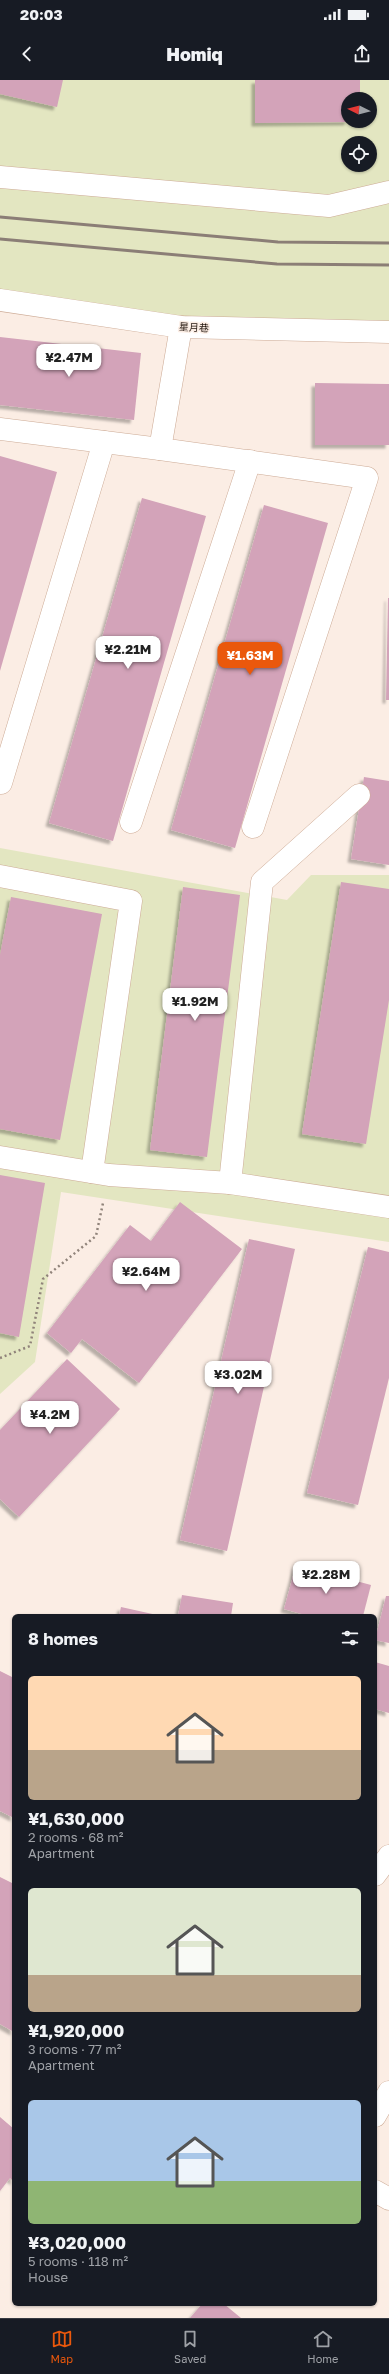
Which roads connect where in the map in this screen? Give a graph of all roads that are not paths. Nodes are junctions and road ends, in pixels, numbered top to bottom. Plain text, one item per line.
1 (0, 178) edge
2 (389, 192) edge
3 (0, 300) edge
4 (181, 327) junction
5 (389, 332) edge
6 (0, 429) edge
7 (104, 442) junction
8 (160, 449) junction
9 (250, 461) junction
10 (1, 783) edge
11 (359, 796) dead end
12 (131, 822) dead end
13 (253, 827) dead end
14 (0, 876) edge
15 (0, 1157) edge
16 (101, 1174) junction
17 (230, 1183) junction
18 (389, 1207) edge
19 (389, 1856) edge
20 (377, 1872) edge
21 (389, 2092) edge
22 (377, 2113) edge
23 (377, 2192) edge
24 (389, 2199) edge

1 - 2 street
3 - 4 street, 星月巷
4 - 5 street, 星月巷
4 - 8 street
6 - 7 street
7 - 8 street
7 - 10 street
8 - 9 street
9 - 12 street
9 - 13 street
11 - 17 street
14 - 16 street
15 - 16 street
16 - 17 street
17 - 18 street
19 - 20 street
21 - 22 street
23 - 24 street

